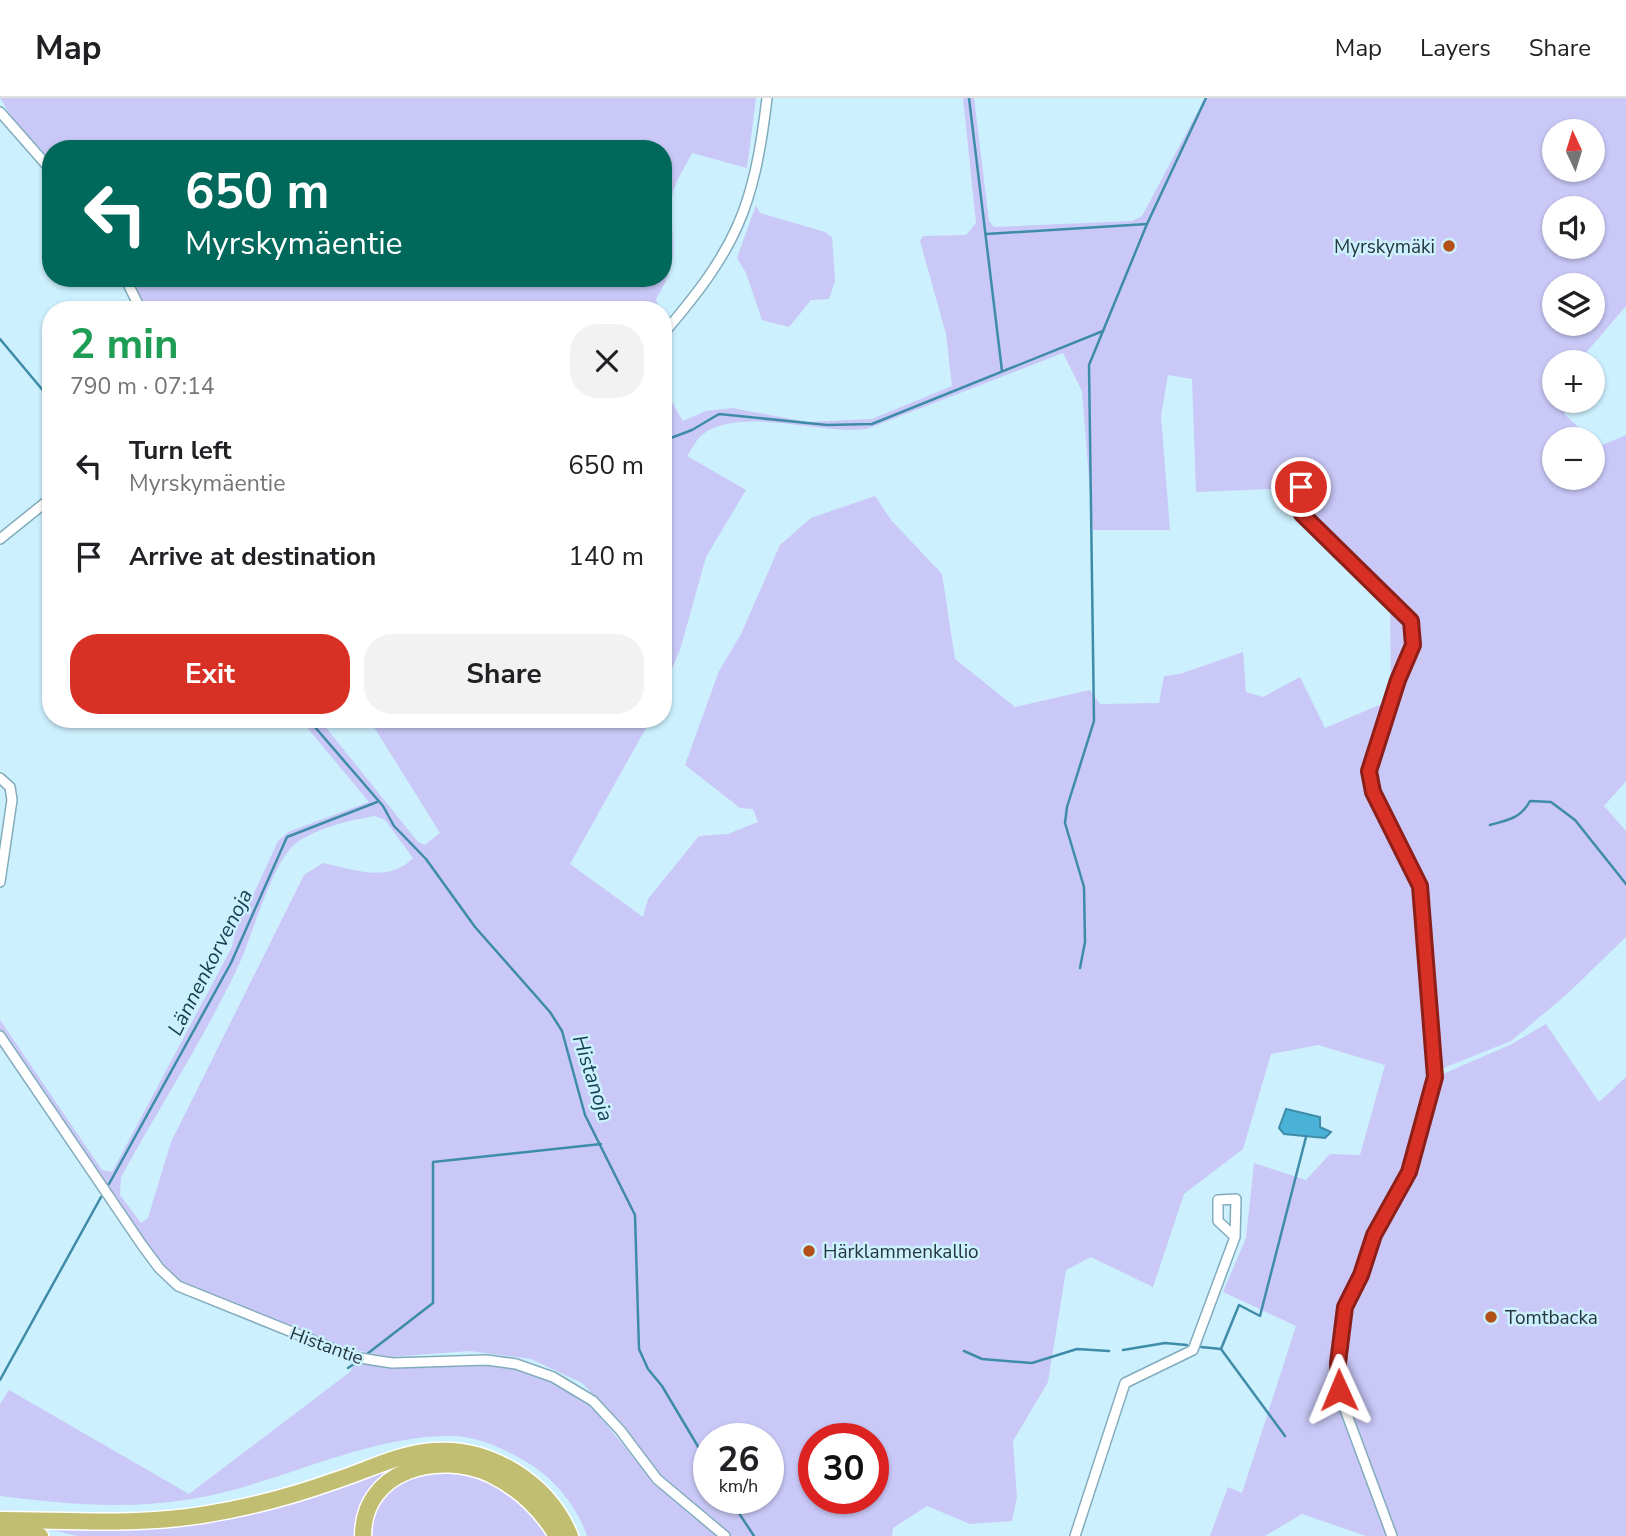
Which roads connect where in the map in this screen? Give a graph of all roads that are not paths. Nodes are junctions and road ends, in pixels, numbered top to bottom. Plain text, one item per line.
1 (767, 98) edge
2 (0, 112) edge
3 (42, 160) edge
4 (672, 323) edge
5 (1301, 487) dead end
6 (42, 505) edge
7 (0, 539) edge
8 (0, 778) edge
9 (0, 882) edge
10 (0, 1035) edge
11 (1236, 1237) dead end
12 (0, 1520) edge
13 (0, 1528) edge
14 (40, 1536) edge
15 (363, 1536) edge
16 (557, 1536) edge
17 (570, 1536) edge
18 (725, 1536) edge
19 (1074, 1536) edge
20 (1392, 1536) edge

1 - 4 street
2 - 3 street
5 - 20 street
6 - 7 street
8 - 9 street
10 - 18 street, Histantie
11 - 19 street
12 - 17 highway
13 - 14 highway
15 - 16 highway

